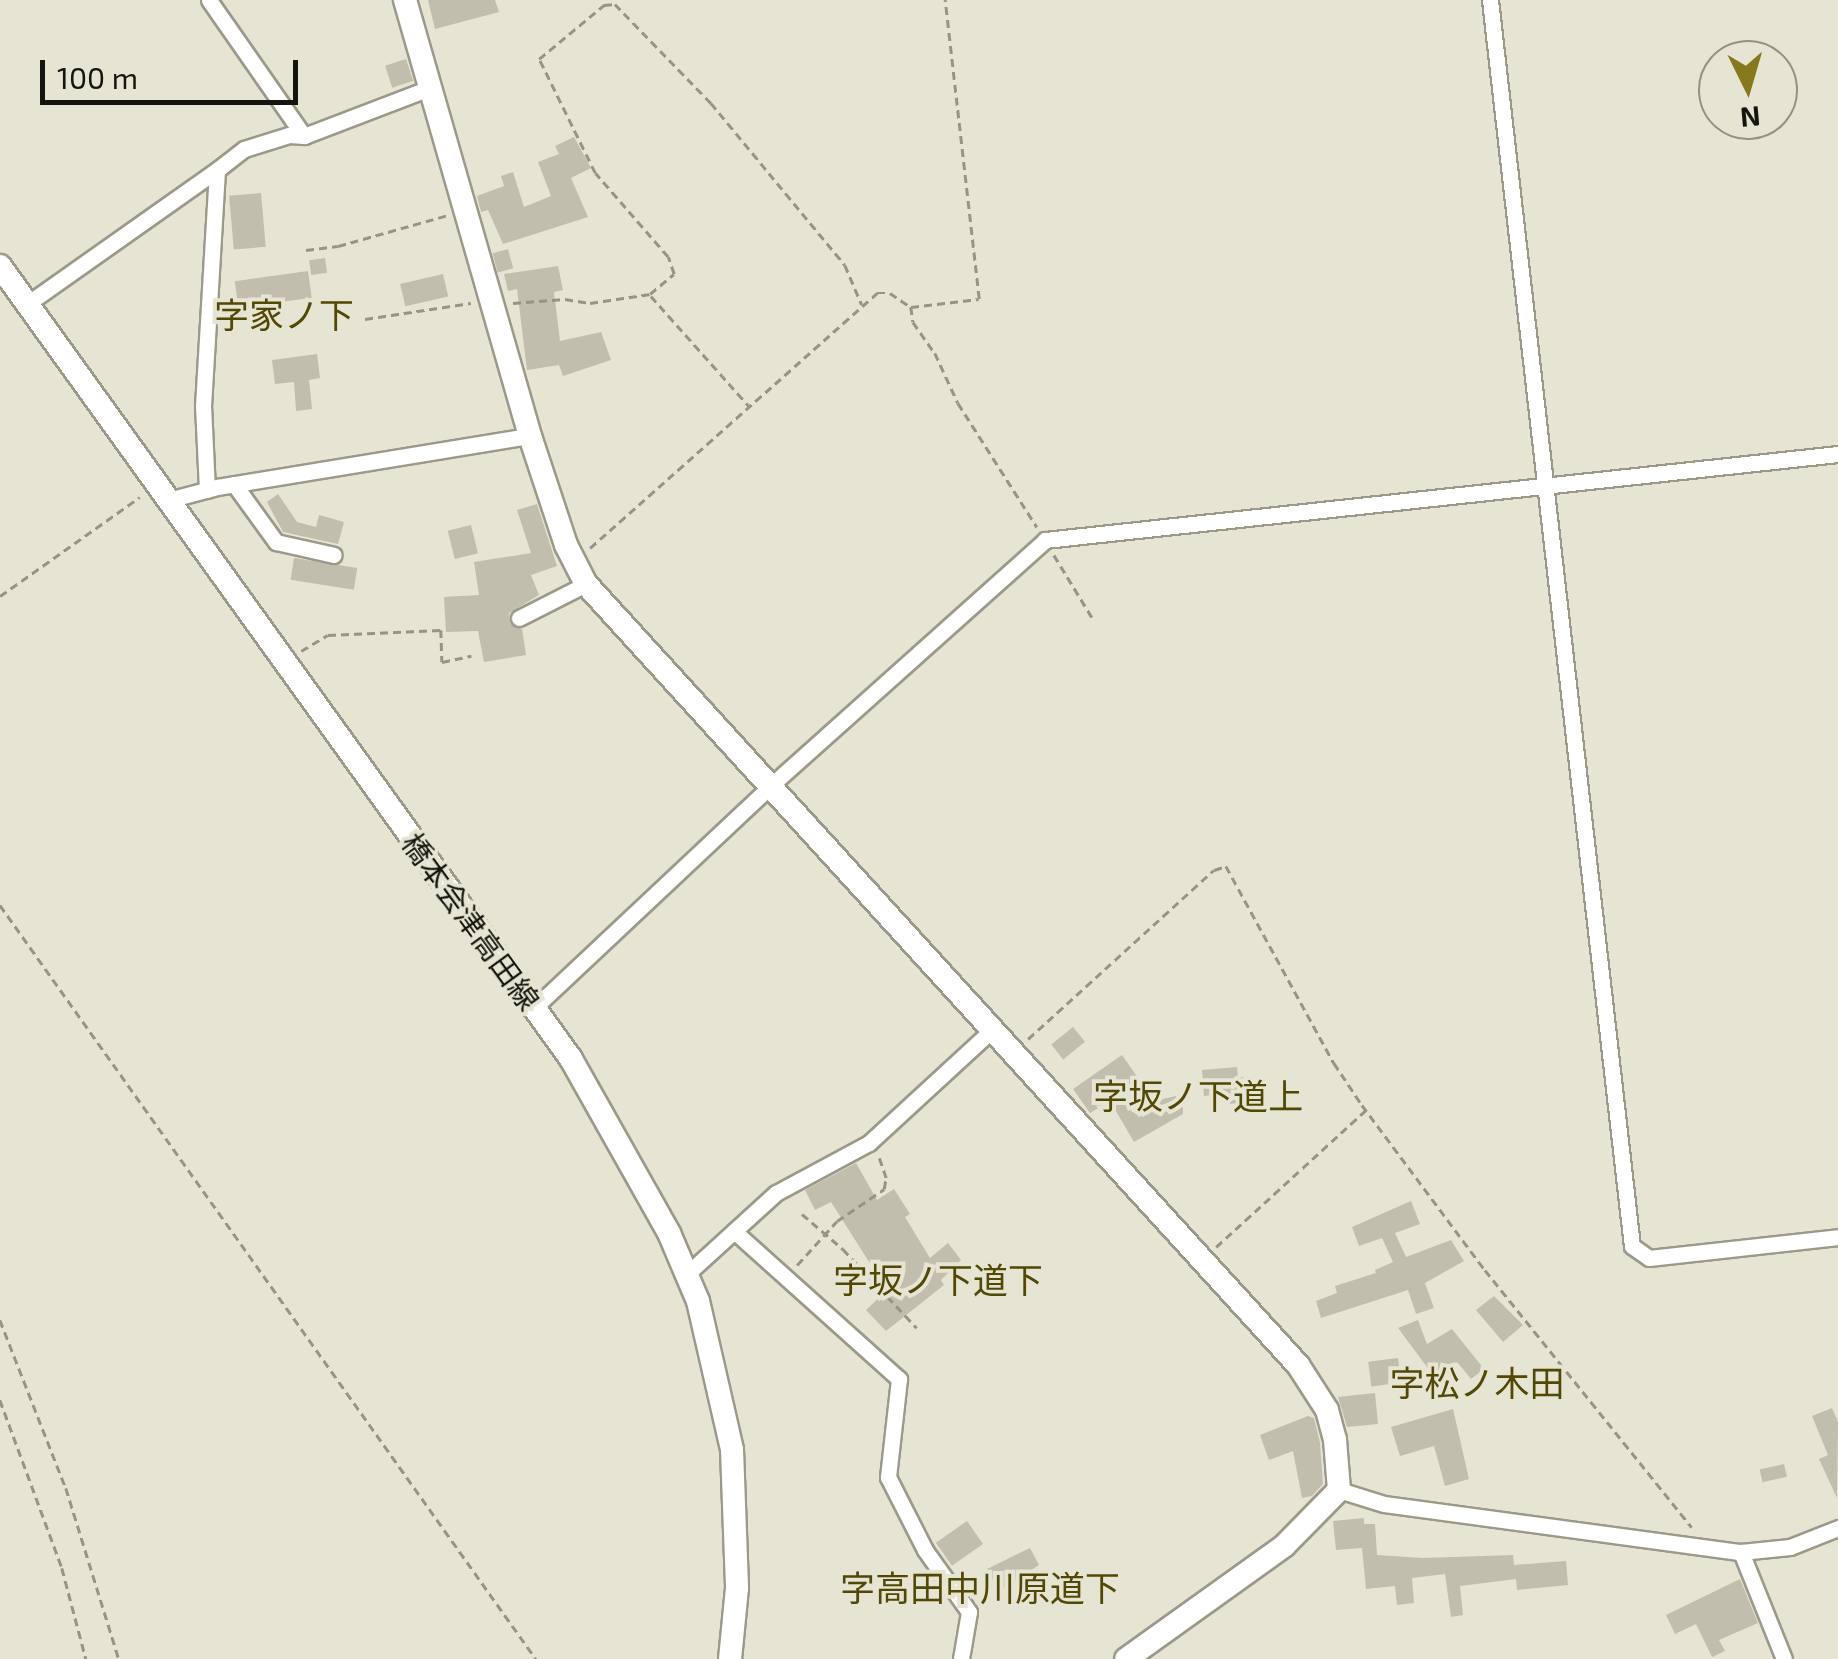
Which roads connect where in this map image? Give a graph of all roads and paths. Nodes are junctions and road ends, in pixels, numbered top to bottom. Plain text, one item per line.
1 (209, 0) edge
2 (405, 0) edge
3 (945, 0) edge
4 (1490, 0) edge
5 (430, 88) junction
6 (304, 136) junction
7 (218, 170) junction
8 (464, 210) junction
9 (306, 250) dead end
10 (0, 266) edge
11 (650, 294) junction
12 (490, 300) junction
13 (28, 304) junction
14 (862, 305) junction
15 (910, 307) junction
16 (365, 319) dead end
17 (750, 407) junction
18 (530, 436) junction
19 (1838, 454) edge
20 (234, 484) junction
21 (1545, 487) junction
22 (207, 490) junction
23 (163, 492) junction
24 (1045, 540) junction
25 (334, 556) dead end
26 (574, 562) junction
27 (586, 584) junction
28 (0, 596) edge
29 (520, 618) dead end
30 (1093, 620) dead end
31 (470, 656) dead end
32 (283, 662) junction
33 (768, 788) junction
34 (0, 905) edge
35 (534, 1008) junction
36 (991, 1032) junction
37 (1012, 1053) junction
38 (1366, 1110) junction
39 (872, 1140) junction
40 (802, 1214) dead end
41 (734, 1231) junction
42 (824, 1234) junction
43 (1838, 1237) edge
44 (1201, 1261) junction
45 (688, 1273) junction
46 (787, 1278) junction
47 (0, 1320) edge
48 (918, 1328) dead end
49 (0, 1400) edge
50 (1339, 1490) junction
51 (1838, 1528) edge
52 (1698, 1544) junction
53 (1742, 1552) junction
54 (86, 1659) edge
55 (119, 1659) edge
56 (536, 1659) edge
57 (730, 1659) edge
58 (962, 1659) edge
59 (1126, 1659) edge
60 (1784, 1659) edge

1 - 6 street
2 - 5 street
3 - 15 path
4 - 21 street
5 - 6 street
5 - 8 street
6 - 7 street
7 - 13 street
7 - 22 street
8 - 9 path
8 - 12 street
10 - 13 street, 橋本会津高田線
11 - 12 path
11 - 14 path
11 - 17 path
12 - 16 path
12 - 18 street
13 - 23 street, 橋本会津高田線
14 - 15 path
14 - 17 path
15 - 24 path
17 - 26 path
18 - 20 street
18 - 26 street
19 - 21 street
20 - 22 street
20 - 25 street
21 - 24 street
21 - 43 street
22 - 23 street
23 - 28 path
23 - 32 street, 橋本会津高田線
24 - 30 path
24 - 33 street
26 - 27 street
27 - 29 street
27 - 33 street
31 - 32 path
32 - 35 street, 橋本会津高田線
33 - 35 street
33 - 36 street
34 - 56 path
35 - 45 street, 橋本会津高田線
36 - 37 street
36 - 39 street
37 - 38 path
37 - 44 street
38 - 44 path
38 - 52 path
39 - 41 street
39 - 42 path
40 - 42 path
41 - 45 street
41 - 46 street
42 - 46 path
42 - 48 path
44 - 50 street
45 - 57 street, 橋本会津高田線
46 - 58 street
47 - 55 path
49 - 54 path
50 - 52 street
50 - 59 street
51 - 53 street
52 - 53 street
53 - 60 street

